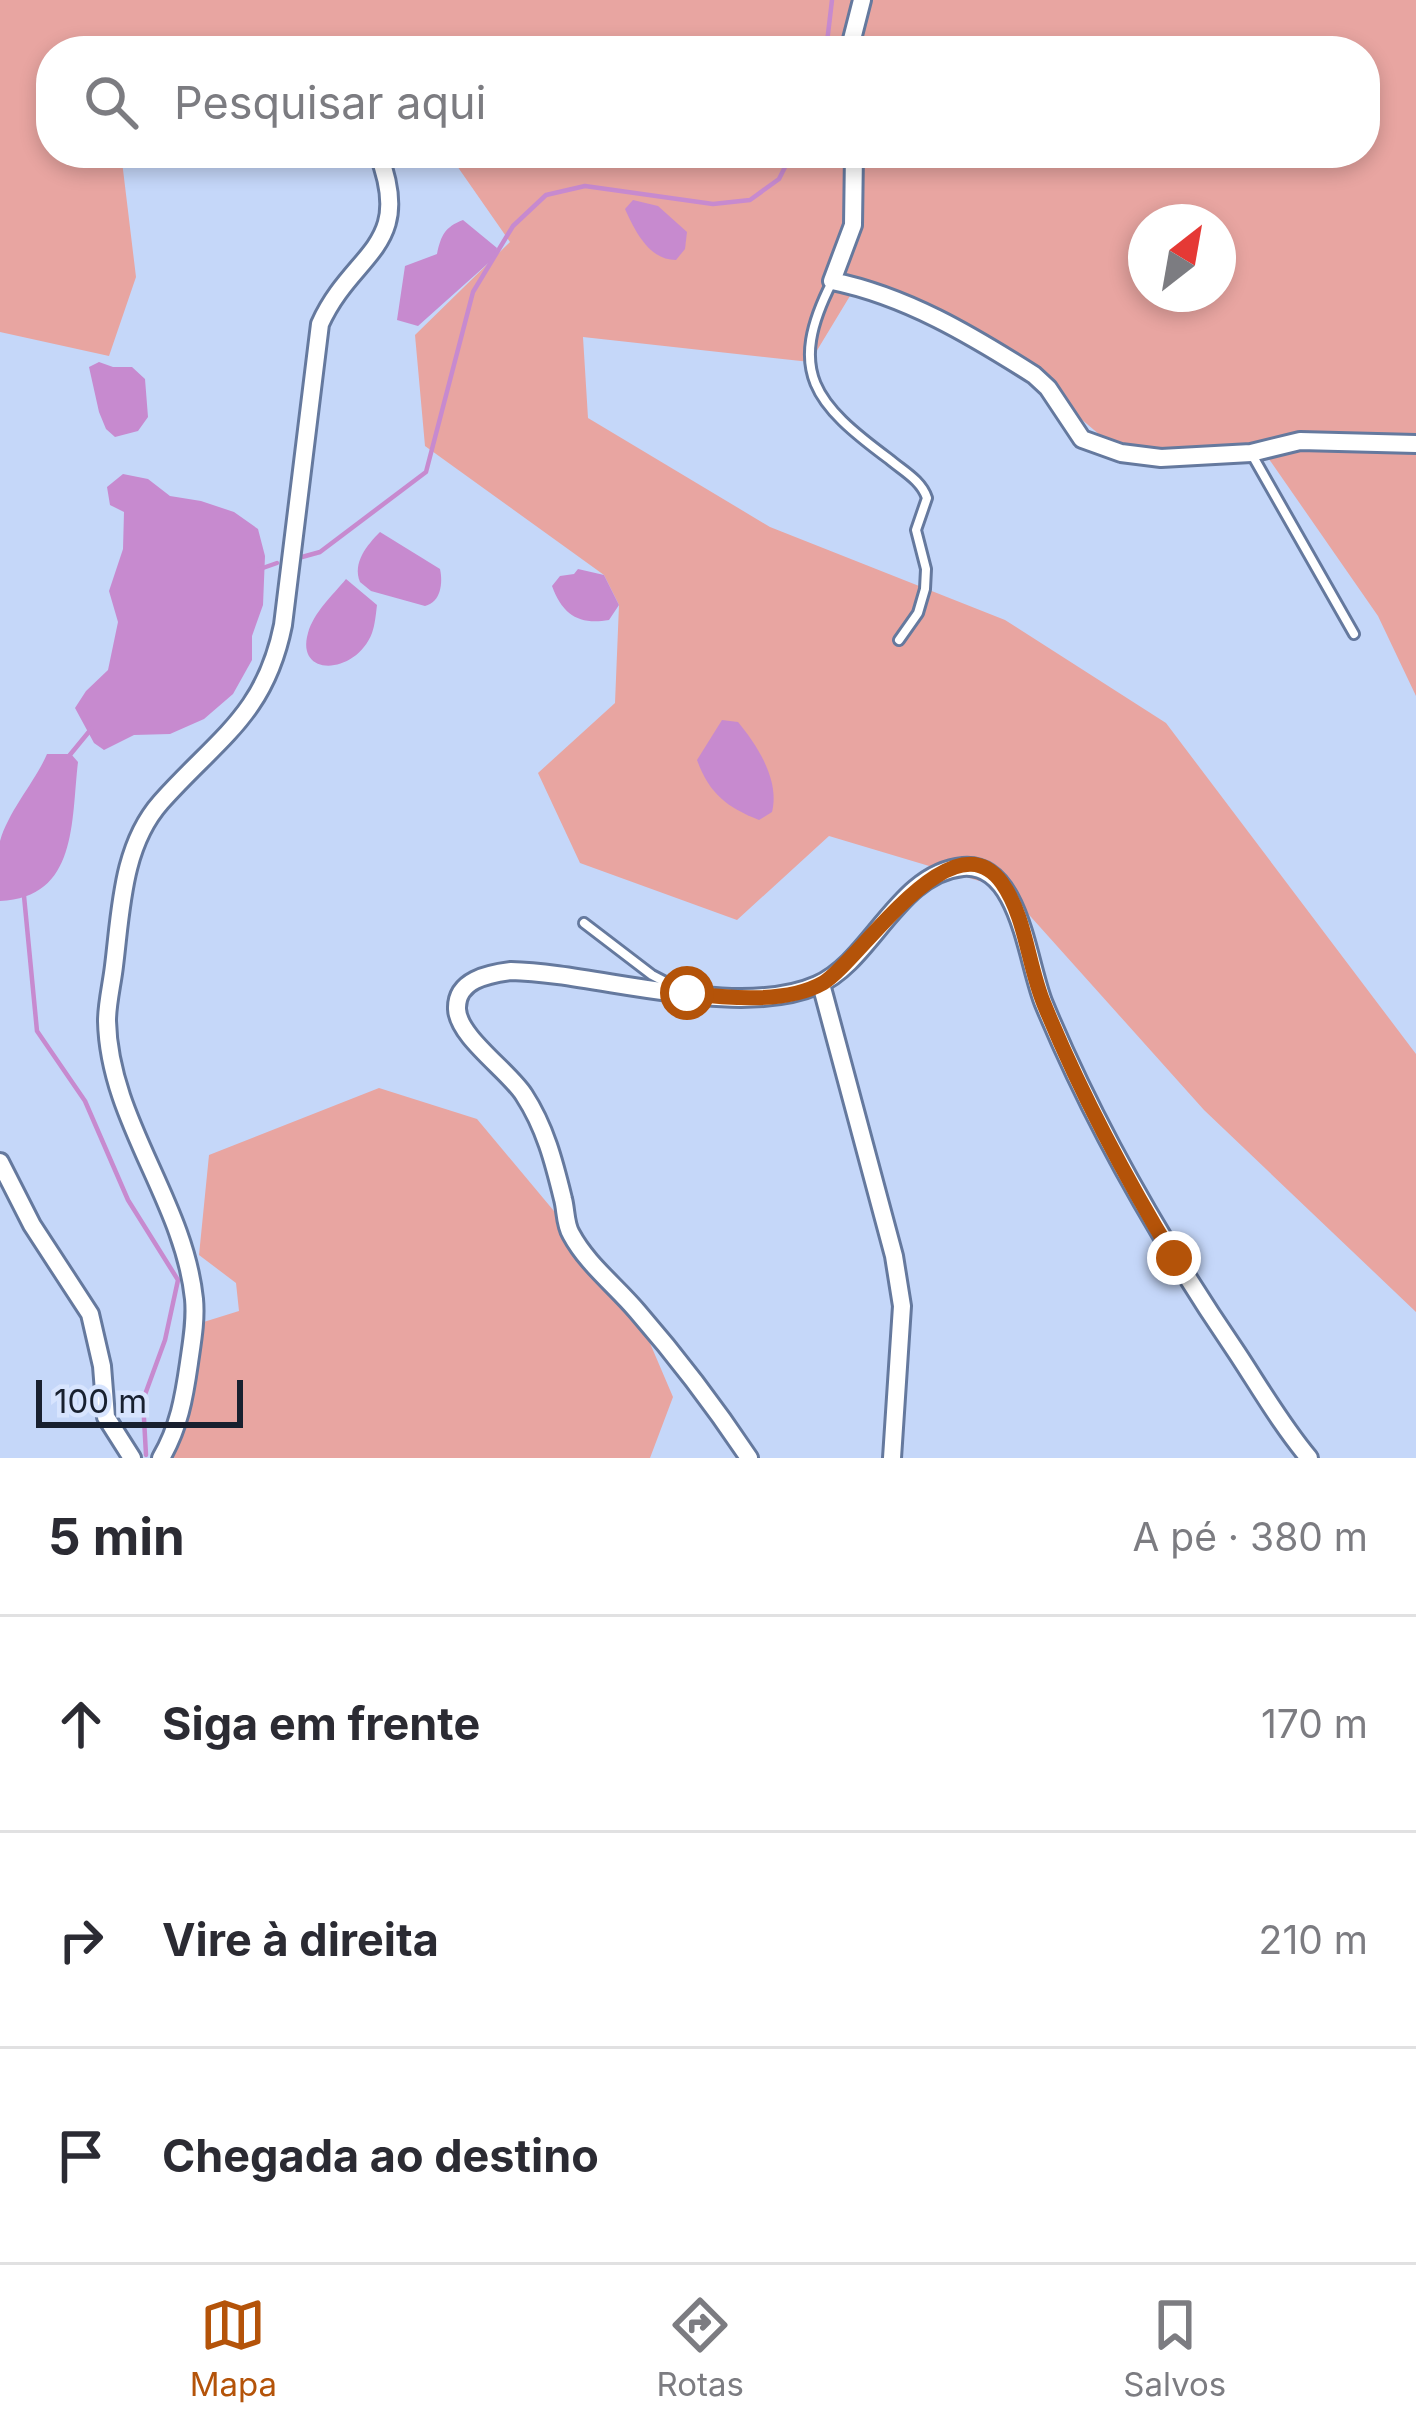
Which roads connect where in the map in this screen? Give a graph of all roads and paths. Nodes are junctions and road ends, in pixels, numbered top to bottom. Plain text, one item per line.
1 (862, 0) edge
2 (853, 36) edge
3 (383, 168) edge
4 (854, 168) edge
5 (832, 281) junction
6 (1416, 444) edge
7 (1251, 453) junction
8 (1354, 634) dead end
9 (898, 640) dead end
10 (584, 923) dead end
11 (820, 984) junction
12 (687, 993) junction
13 (0, 1162) edge
14 (132, 1458) edge
15 (161, 1458) edge
16 (749, 1458) edge
17 (892, 1458) edge
18 (1309, 1458) edge

1 - 2 street
3 - 15 street
4 - 5 street
5 - 7 street
5 - 9 lane
6 - 7 street
7 - 8 lane
10 - 12 lane
11 - 12 street
11 - 17 street
11 - 18 street
12 - 16 street
13 - 14 street

